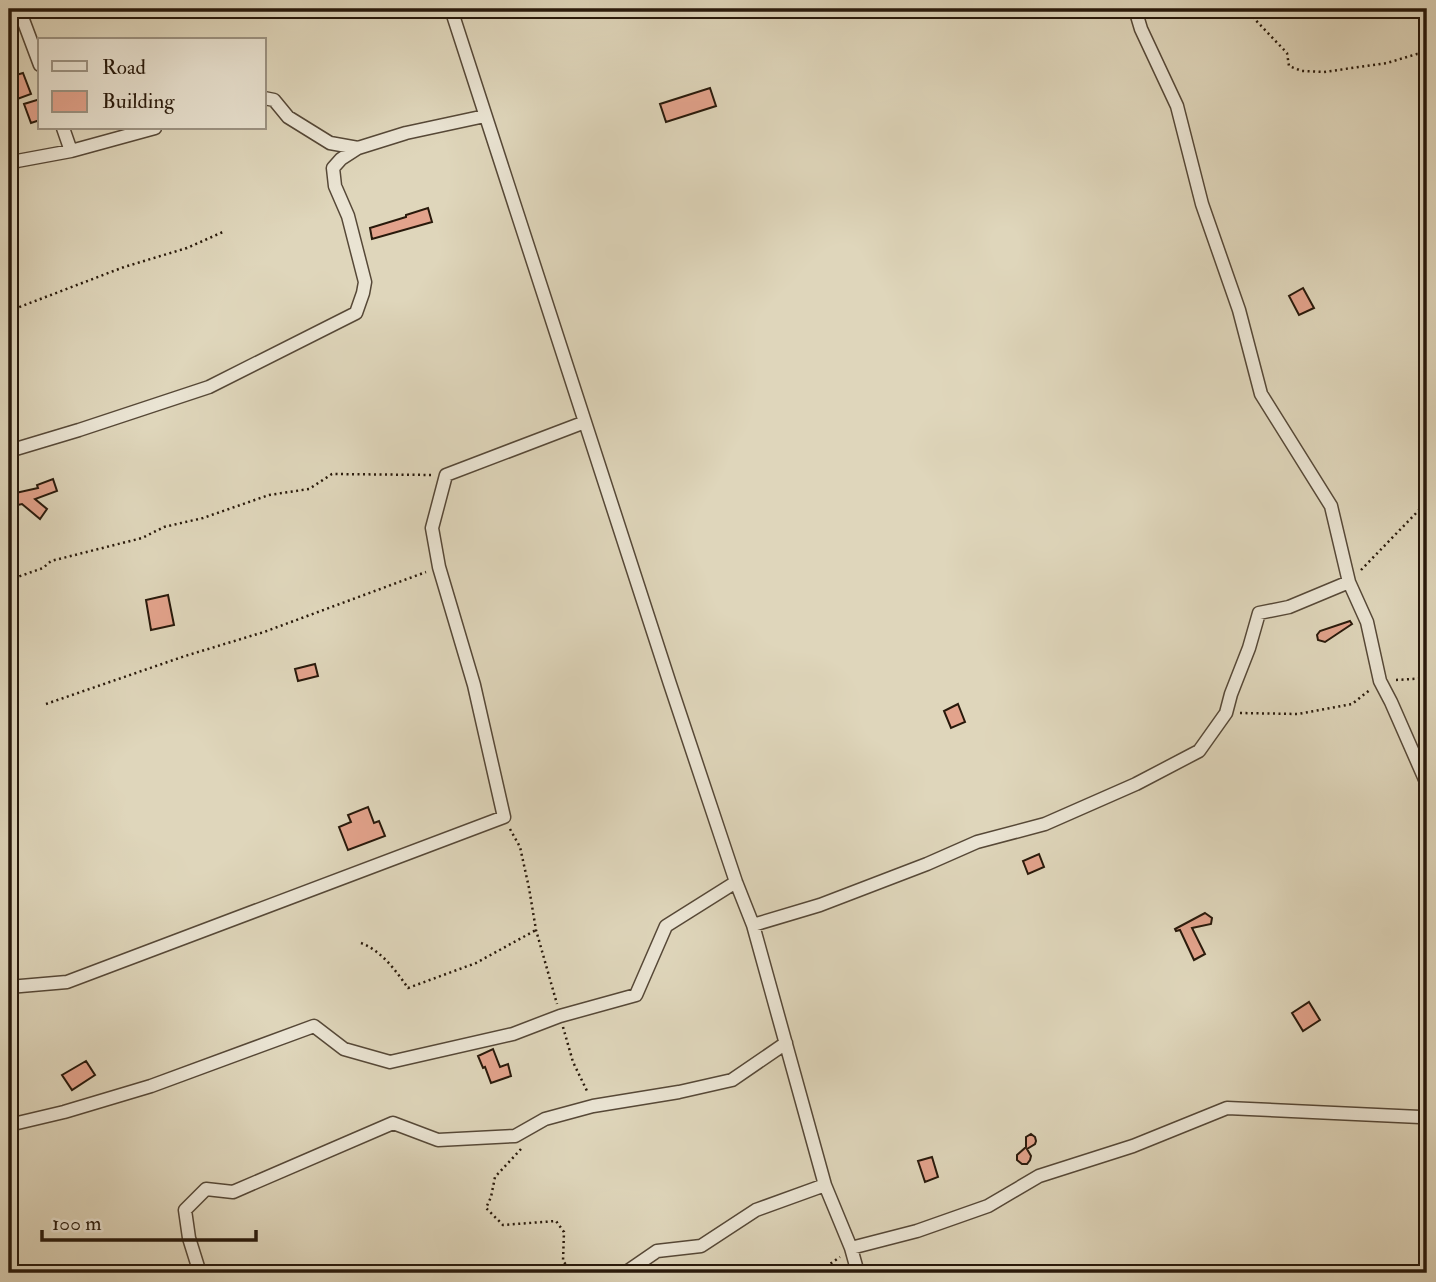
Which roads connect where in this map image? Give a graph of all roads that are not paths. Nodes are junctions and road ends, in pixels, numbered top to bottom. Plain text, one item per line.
1 (19, 9) edge
2 (451, 9) edge
3 (1135, 9) edge
4 (38, 60) edge
5 (266, 98) edge
6 (485, 116) junction
7 (64, 130) edge
8 (148, 130) edge
9 (358, 148) junction
10 (71, 151) junction
11 (9, 165) edge
12 (585, 422) junction
13 (9, 451) edge
14 (1349, 582) junction
15 (1427, 783) edge
16 (736, 883) junction
17 (754, 925) junction
18 (9, 987) edge
19 (786, 1043) junction
20 (1427, 1120) edge
21 (9, 1125) edge
22 (825, 1185) junction
23 (851, 1248) junction
24 (203, 1273) edge
25 (625, 1273) edge
26 (858, 1273) edge

1 - 4 street
2 - 6 street
3 - 14 street
5 - 9 street
6 - 9 street
6 - 12 street
7 - 10 street
8 - 10 street
9 - 13 street
10 - 11 street
12 - 16 street
12 - 18 street
14 - 15 street
14 - 17 street
16 - 17 street
16 - 21 street
17 - 19 street
19 - 22 street
19 - 24 street
20 - 23 street
22 - 23 street
22 - 25 street
23 - 26 street

